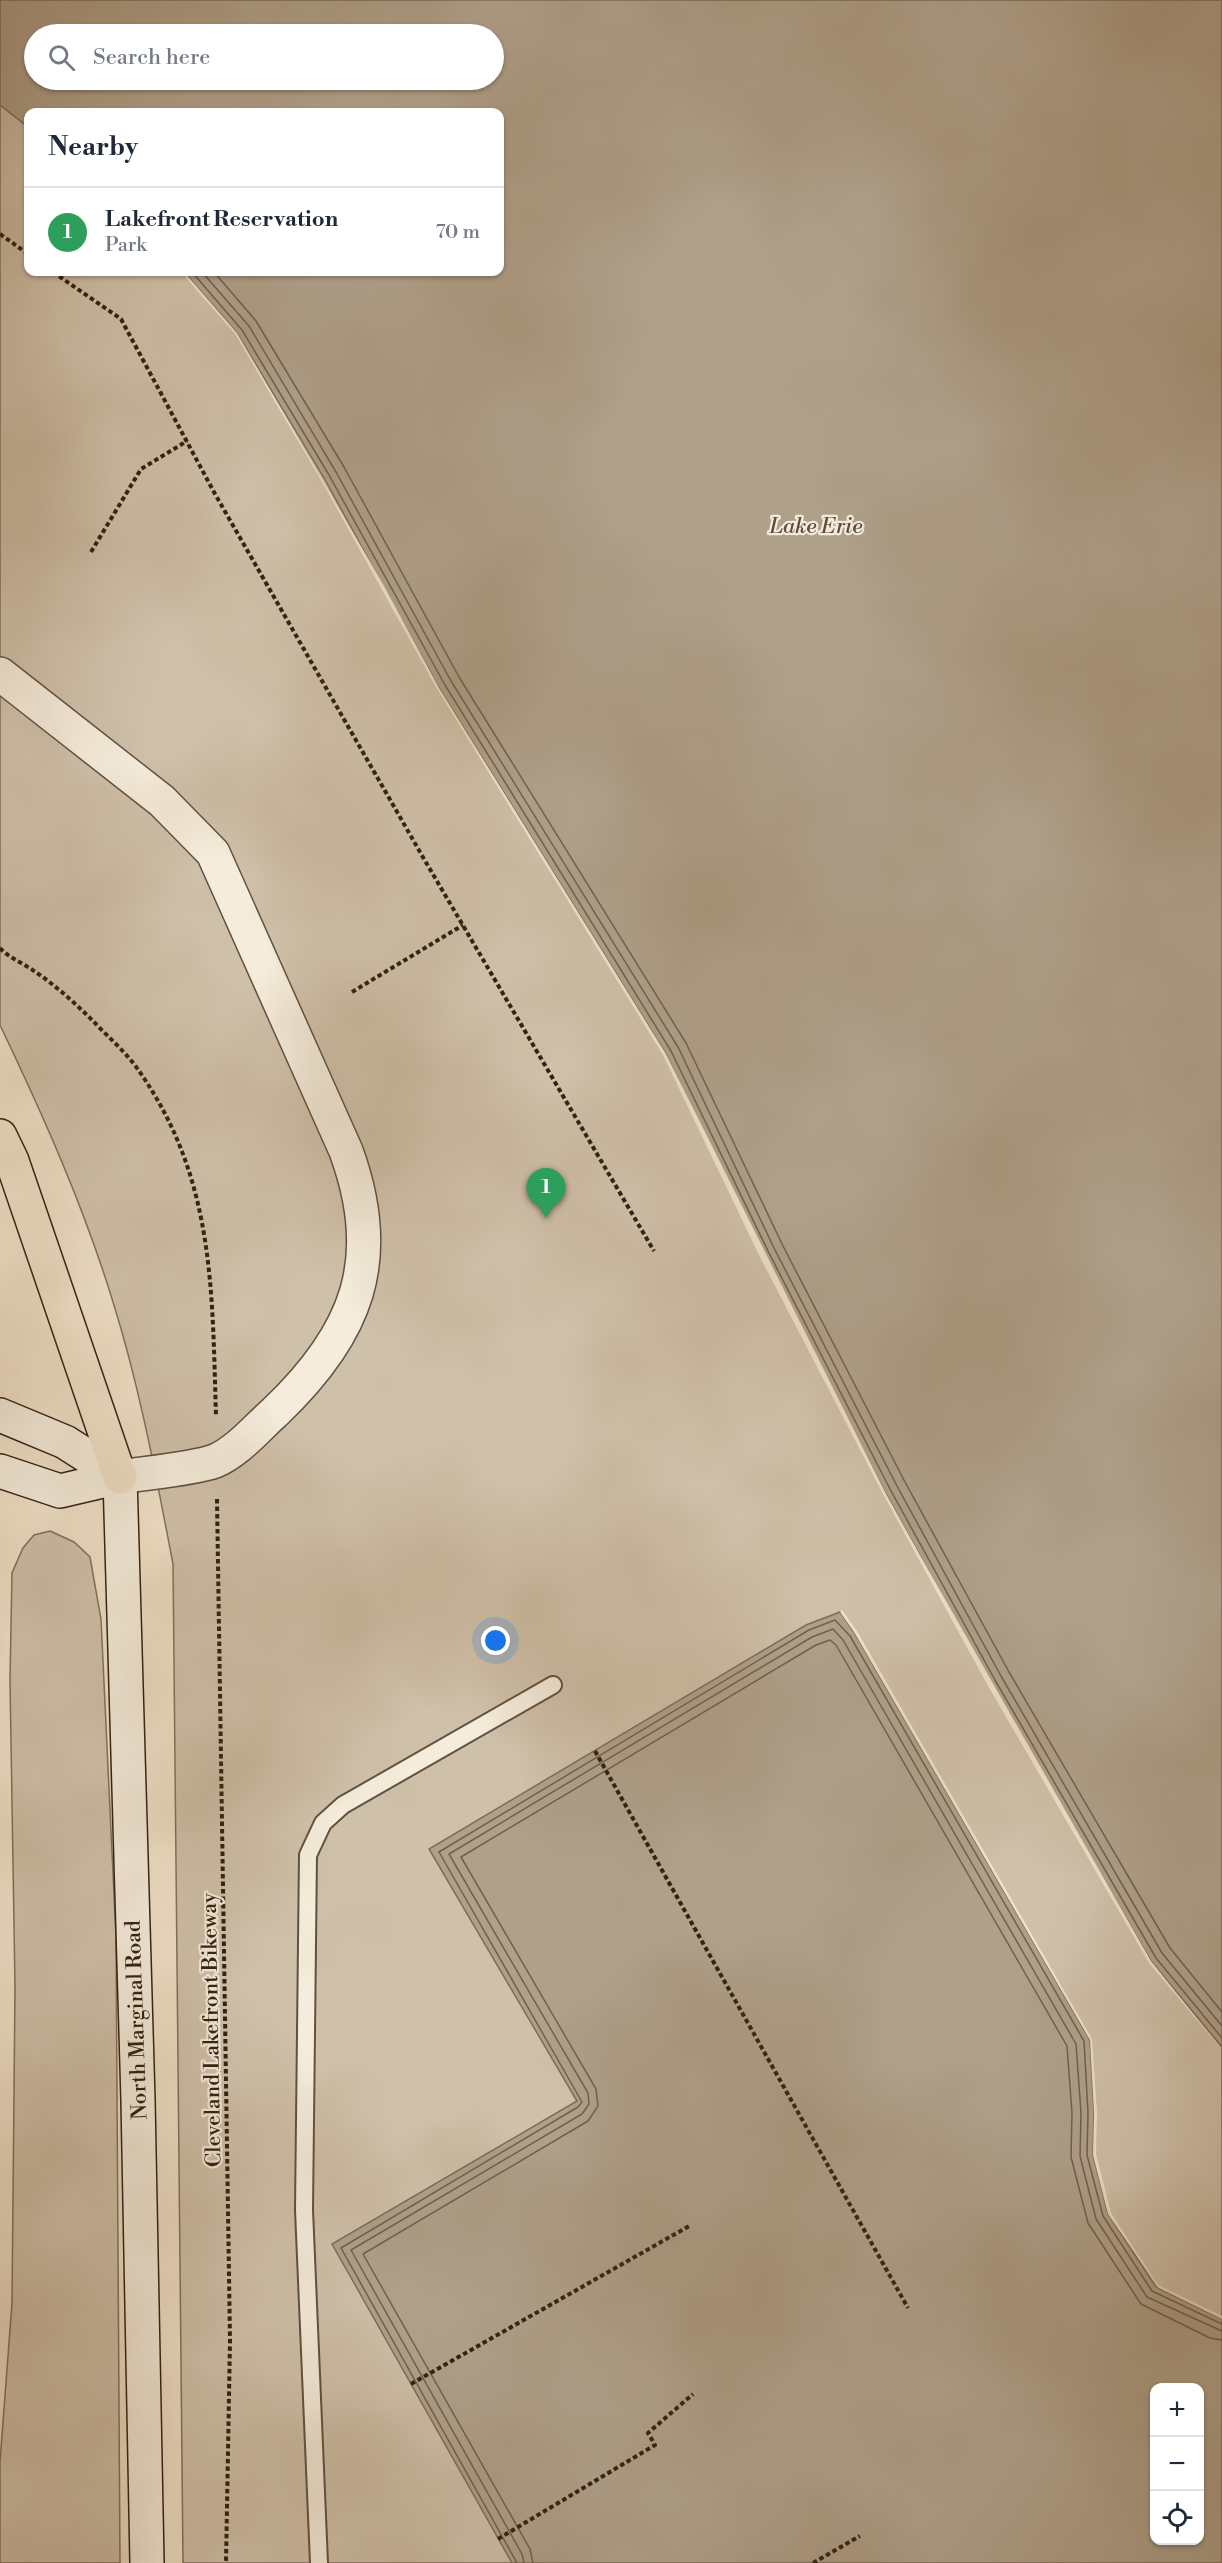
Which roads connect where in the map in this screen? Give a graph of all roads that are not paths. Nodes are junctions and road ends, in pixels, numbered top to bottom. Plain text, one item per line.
1 (0, 674) edge
2 (0, 1136) edge
3 (0, 1415) edge
4 (0, 1471) edge
5 (120, 1477) junction
6 (553, 1685) dead end
7 (147, 2563) edge
8 (319, 2563) edge

1 - 5 main road
2 - 5 highway
3 - 5 main road
4 - 5 main road
5 - 7 main road, North Marginal Road
6 - 8 lane

